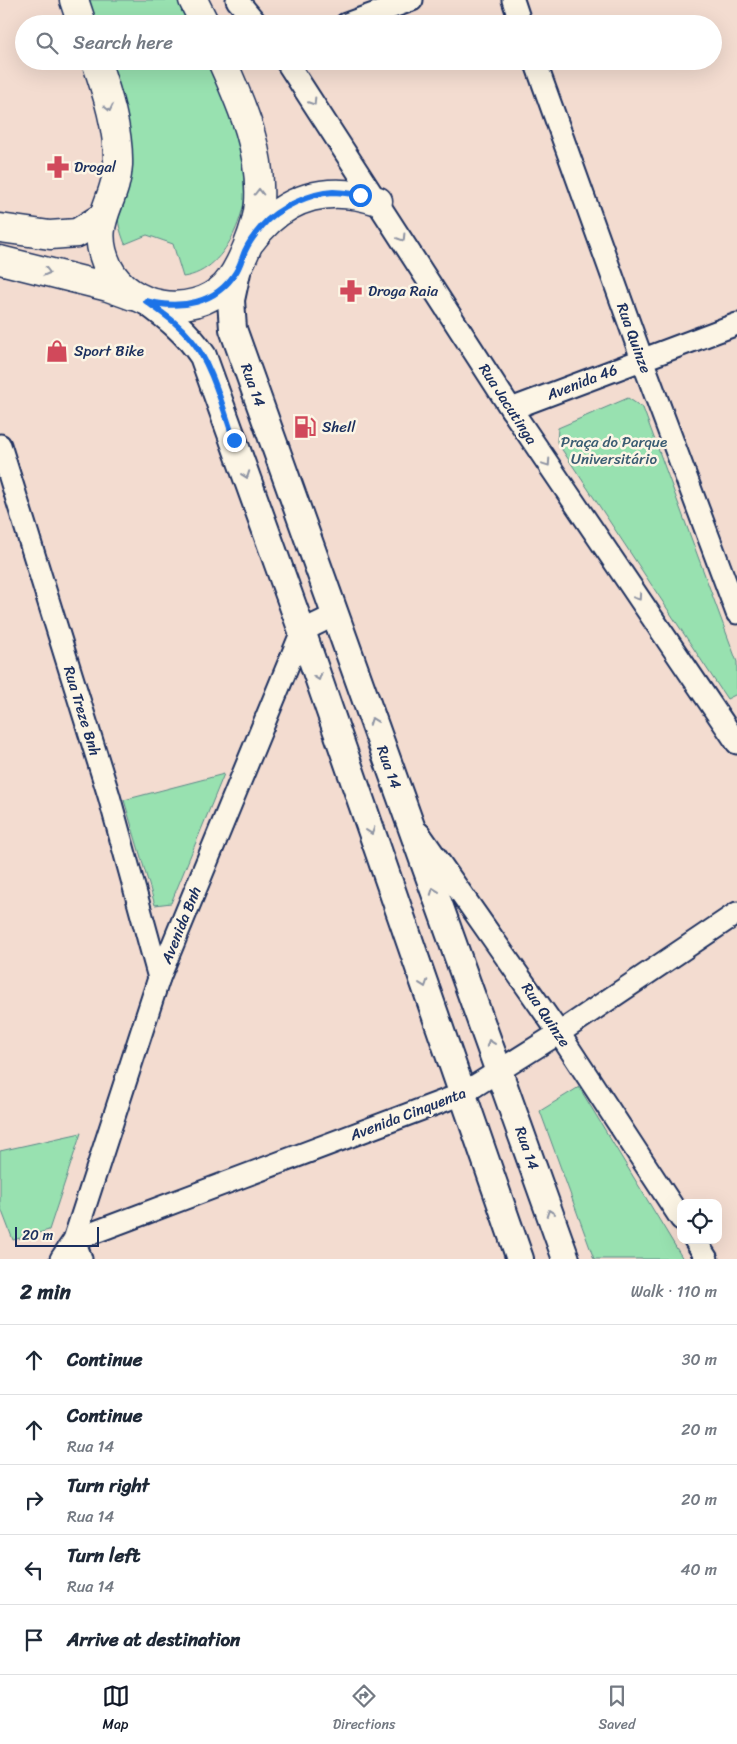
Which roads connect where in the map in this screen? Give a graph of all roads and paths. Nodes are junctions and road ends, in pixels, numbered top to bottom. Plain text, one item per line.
1 (74, 0) edge
2 (193, 0) edge
3 (237, 0) edge
4 (412, 0) edge
5 (513, 0) edge
6 (79, 15) edge
7 (200, 15) edge
8 (250, 15) edge
9 (371, 15) edge
10 (519, 15) edge
11 (99, 70) edge
12 (226, 70) edge
13 (292, 70) edge
14 (538, 70) edge
15 (378, 201) junction
16 (101, 218) junction
17 (0, 228) edge
18 (0, 260) edge
19 (241, 260) junction
20 (146, 301) junction
21 (737, 324) edge
22 (642, 358) junction
23 (511, 409) junction
24 (0, 445) edge
25 (737, 613) edge
26 (335, 615) junction
27 (302, 630) junction
28 (737, 743) edge
29 (406, 814) junction
30 (737, 913) edge
31 (159, 978) junction
32 (559, 1033) junction
33 (500, 1071) junction
34 (462, 1094) junction
35 (677, 1213) edge
36 (698, 1244) edge
37 (77, 1249) edge
38 (61, 1259) edge
39 (520, 1259) edge
40 (566, 1259) edge
41 (707, 1259) edge

1 - 6 main road
2 - 7 main road
3 - 8 street
4 - 9 street
5 - 10 street
11 -> 16 main road, Rua 14
19 -> 12 main road, Rua 14
13 -> 15 street, Rua Jacutinga
14 - 22 street, Rua Quinze
15 - 19 main road
15 -> 23 street, Rua Jacutinga
16 - 17 main road
16 - 20 main road, Rua 14
18 -> 20 main road
19 - 20 main road, Rua 14
19 - 26 street, Rua 14
20 -> 27 street, Rua 14
21 - 22 street, Avenida 46
22 - 23 street, Avenida 46
22 - 25 street, Rua Quinze
23 -> 28 street, Rua Jacutinga
24 - 31 street, Rua Treze Bnh
26 - 27 street
29 -> 26 street, Rua 14
27 - 31 street, Avenida Bnh
27 -> 34 street, Rua 14
29 - 32 street, Rua Quinze
33 -> 29 street, Rua 14
30 - 32 street, Avenida Cinquenta
31 - 37 street, Avenida Bnh
32 - 33 street, Avenida Cinquenta
32 - 35 street, Rua Quinze
33 - 34 street, Avenida Cinquenta
40 -> 33 street, Rua 14
34 - 37 street, Avenida Cinquenta
34 - 39 street, Rua 14
36 - 41 street
37 - 38 street, Avenida Bnh

